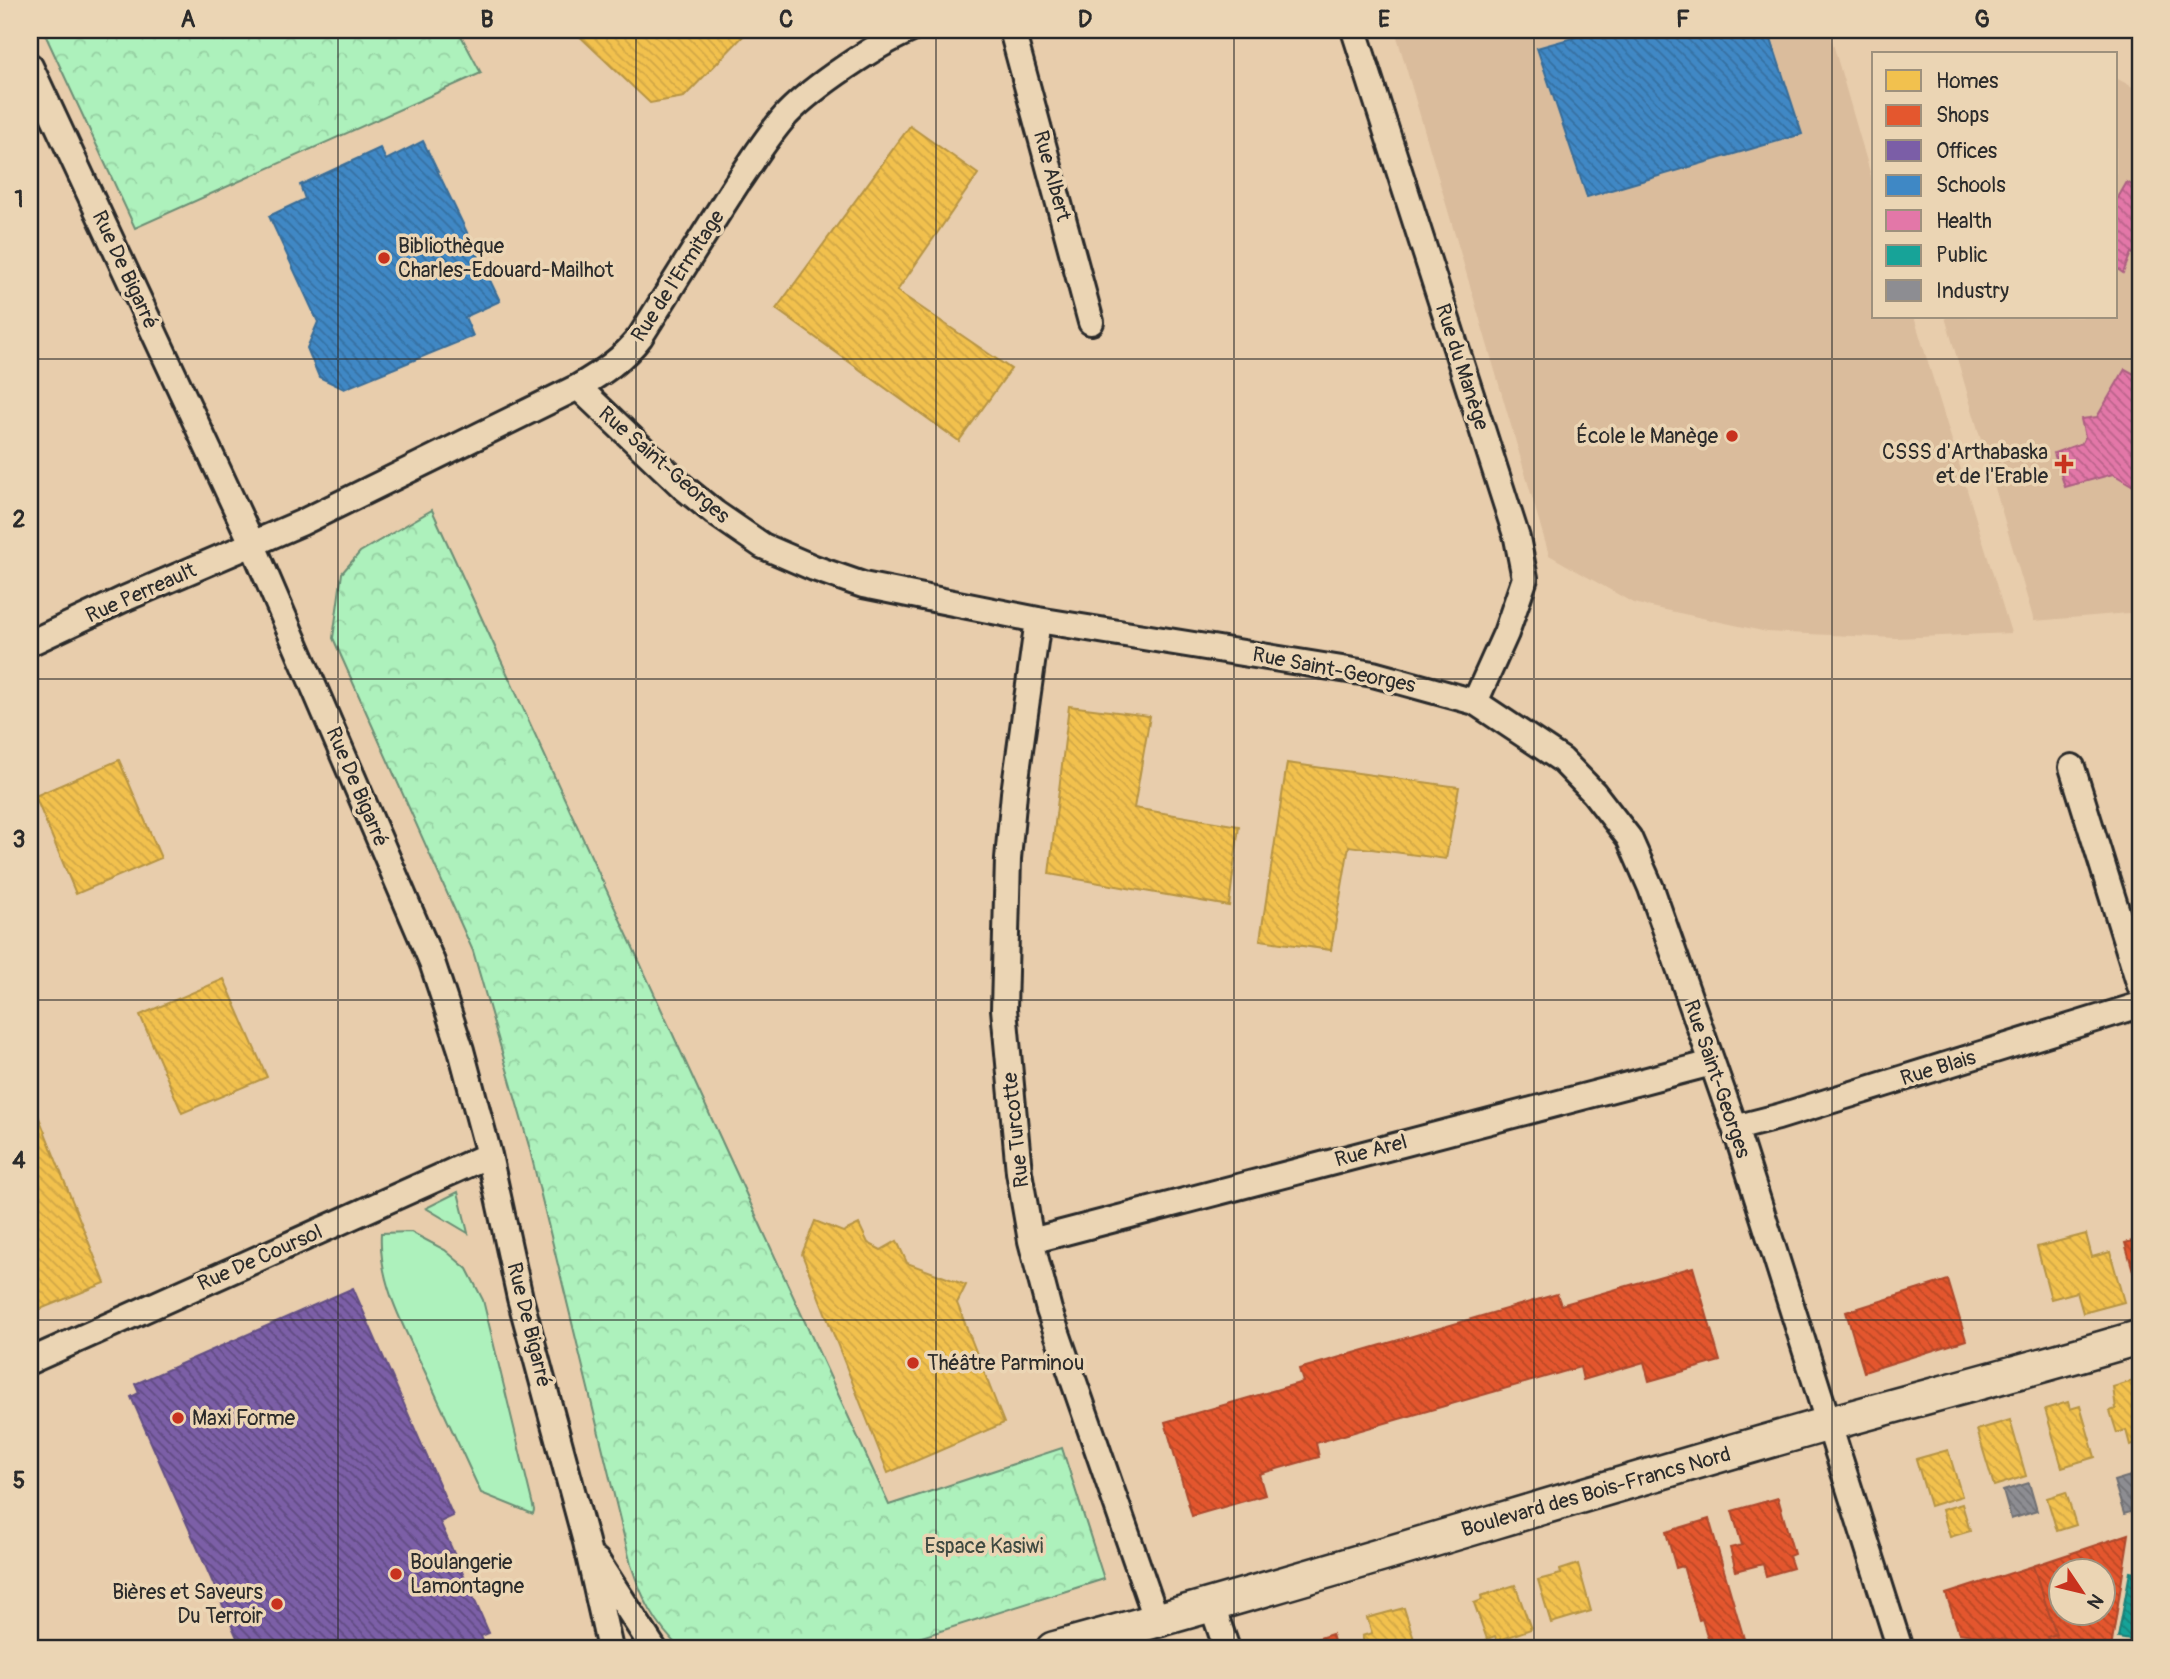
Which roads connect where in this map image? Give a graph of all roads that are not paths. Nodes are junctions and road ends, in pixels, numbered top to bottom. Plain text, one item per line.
1 (910, 30) edge
2 (1012, 30) edge
3 (1354, 30) edge
4 (30, 66) edge
5 (1091, 322) dead end
6 (578, 387) junction
7 (252, 543) junction
8 (1038, 620) junction
9 (30, 643) edge
10 (1475, 702) junction
11 (2072, 767) dead end
12 (2140, 986) edge
13 (2140, 1005) edge
14 (1712, 1063) junction
15 (1735, 1128) junction
16 (489, 1156) junction
17 (1031, 1241) junction
18 (2140, 1338) edge
19 (30, 1361) edge
20 (1830, 1424) junction
21 (586, 1542) junction
22 (1212, 1606) junction
23 (1157, 1621) junction
24 (610, 1649) edge
25 (654, 1649) edge
26 (1053, 1649) edge
27 (1227, 1649) edge
28 (1900, 1649) edge

1 - 6 street, Rue de l'Ermitage
2 - 5 street, Rue Albert
3 - 10 street, Rue du Manège
4 - 7 street, Rue De Bigarré
6 - 7 street, Rue de l'Ermitage
6 - 8 street, Rue Saint-Georges
7 - 9 street, Rue Perreault
7 - 16 street, Rue De Bigarré
8 - 10 street, Rue Saint-Georges
8 - 17 street, Rue Turcotte
10 - 14 street, Rue Saint-Georges
11 - 12 street
13 - 15 street, Rue Blais
14 - 15 street, Rue Saint-Georges
14 - 17 street, Rue Arel
15 - 20 street, Rue Saint-Georges
16 - 19 street, Rue De Coursol
16 - 21 street, Rue De Bigarré
17 - 23 street, Rue Turcotte
18 - 20 street, Boulevard des Bois-Francs Nord
20 - 22 street, Boulevard des Bois-Francs Nord
20 - 28 street, Rue Saint-Georges
21 - 24 street, Rue De Bigarré
21 - 25 street, Rue De Bigarré
22 - 23 street, Boulevard des Bois-Francs Nord
22 - 27 street
23 - 26 street, Boulevard des Bois-Francs Nord

